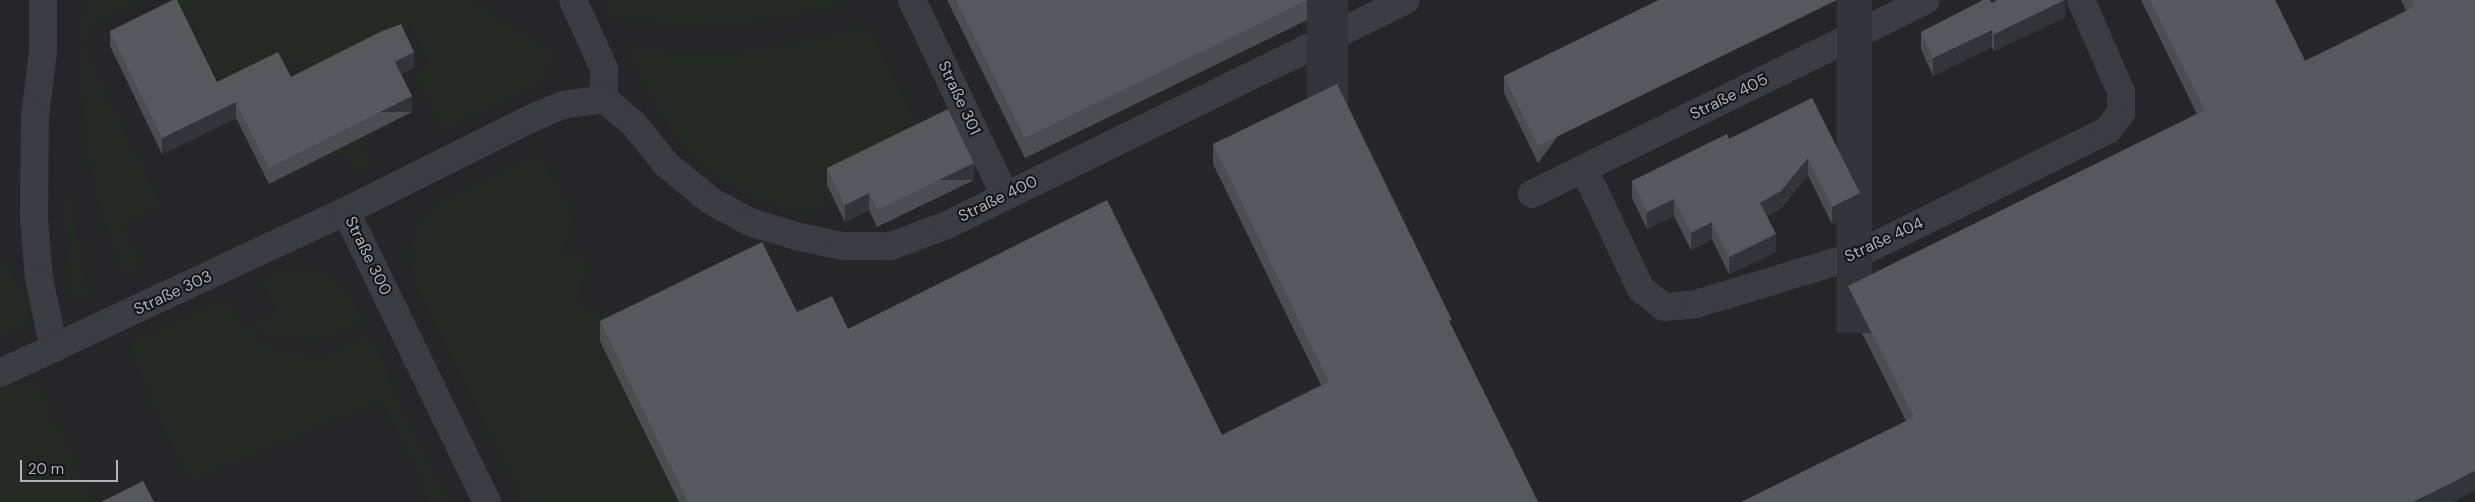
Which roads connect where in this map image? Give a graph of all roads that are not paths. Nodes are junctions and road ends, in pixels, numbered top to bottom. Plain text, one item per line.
1 (43, 0) edge
2 (573, 0) edge
3 (912, 0) edge
4 (1406, 0) edge
5 (1926, 0) edge
6 (2081, 0) edge
7 (604, 99) junction
8 (1584, 169) junction
9 (1532, 194) dead end
10 (1005, 196) junction
11 (346, 211) junction
12 (54, 348) junction
13 (0, 373) edge
14 (487, 502) edge

1 - 12 street
2 - 7 street
3 - 10 street, Straße 301
4 - 10 street, Straße 400
5 - 8 street, Straße 405
6 - 8 street, Straße 404
7 - 10 street, Straße 400
7 - 11 street, Straße 300
8 - 9 street, Straße 405
11 - 12 street, Straße 303
11 - 14 street, Straße 300
12 - 13 street, Straße 303

